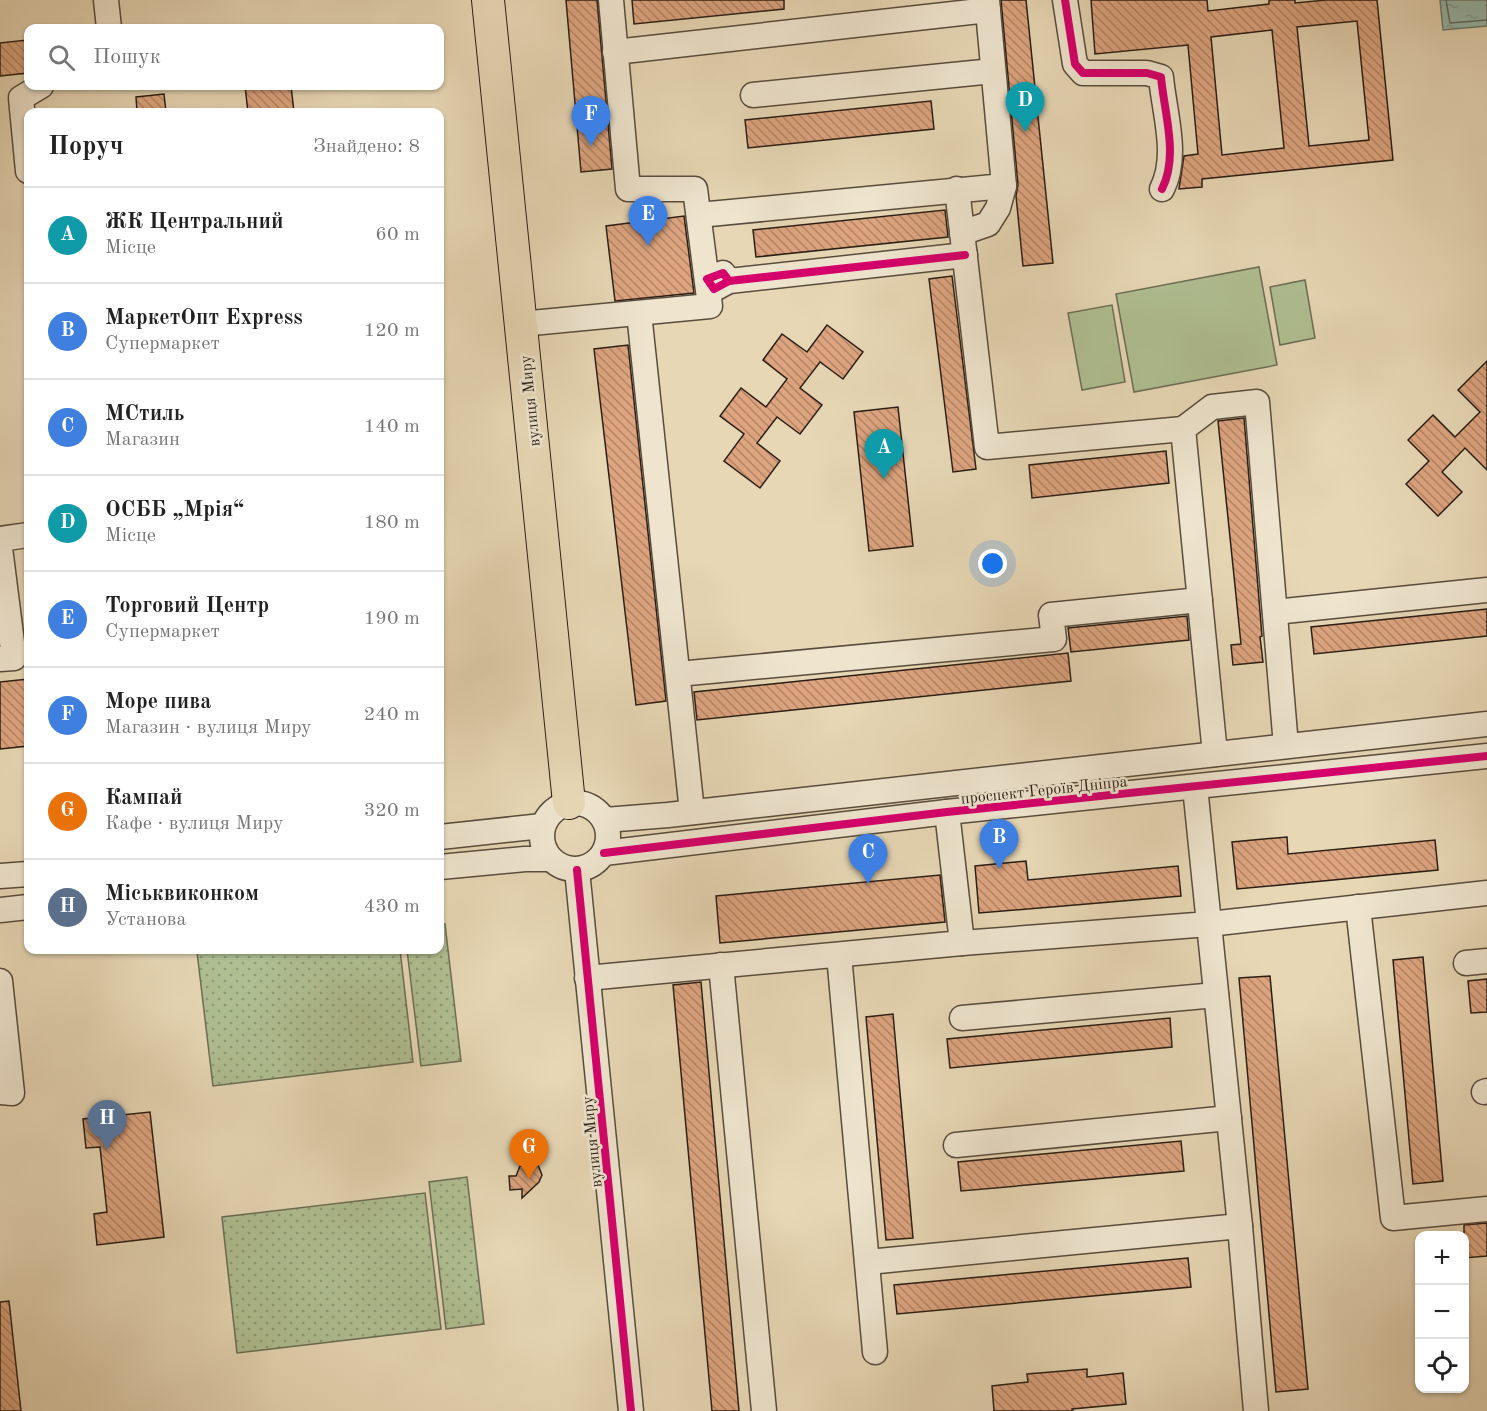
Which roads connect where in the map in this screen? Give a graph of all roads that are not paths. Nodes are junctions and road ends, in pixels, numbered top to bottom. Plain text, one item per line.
1 (106, 0) edge
2 (488, 0) edge
3 (610, 0) edge
4 (1065, 0) edge
5 (987, 5) edge
6 (109, 24) edge
7 (615, 52) junction
8 (993, 70) junction
9 (34, 90) edge
10 (753, 94) dead end
11 (24, 129) edge
12 (1004, 186) junction
13 (957, 189) junction
14 (1162, 189) dead end
15 (699, 216) junction
16 (963, 244) junction
17 (718, 280) junction
18 (639, 313) junction
19 (521, 324) junction
20 (1183, 429) junction
21 (24, 536) edge
22 (0, 539) edge
23 (0, 548) edge
24 (1487, 590) edge
25 (1200, 600) junction
26 (1275, 612) junction
27 (0, 659) edge
28 (678, 674) junction
29 (1487, 724) edge
30 (1453, 728) junction
31 (1286, 746) junction
32 (1215, 754) junction
33 (1487, 756) edge
34 (1456, 760) junction
35 (1126, 764) junction
36 (1195, 787) junction
37 (1128, 794) junction
38 (569, 803) junction
39 (692, 812) junction
40 (946, 812) junction
41 (605, 820) junction
42 (542, 826) junction
43 (444, 837) edge
44 (604, 853) junction
45 (550, 859) junction
46 (444, 867) edge
47 (576, 870) junction
48 (24, 874) edge
49 (0, 876) edge
50 (1487, 893) edge
51 (24, 907) edge
52 (1358, 907) junction
53 (0, 910) edge
54 (1209, 924) junction
55 (962, 943) junction
56 (839, 955) junction
57 (722, 965) junction
58 (587, 978) junction
59 (0, 981) edge
60 (1216, 994) junction
61 (962, 1018) dead end
62 (0, 1092) edge
63 (1229, 1118) junction
64 (957, 1145) dead end
65 (1487, 1209) edge
66 (1240, 1226) junction
67 (868, 1262) junction
68 (875, 1352) dead end
69 (631, 1411) edge
70 (764, 1411) edge
71 (1256, 1411) edge

1 - 6 street
2 - 19 main road, вулиця Миру
3 - 7 street
4 - 14 street
5 - 7 street
5 - 8 street
7 - 15 street
8 - 10 street
8 - 12 street
9 - 11 street
12 - 13 street
12 - 16 street
13 - 15 street
13 - 16 street
15 - 17 street
16 - 17 street
16 - 20 street
17 - 18 street
18 - 19 street
18 - 28 street
19 - 38 main road, вулиця Миру
20 - 25 street
20 - 26 street
21 - 22 street
23 - 27 street
24 - 26 street
25 - 28 street
25 - 32 street
26 - 31 street
28 - 39 street
29 - 30 street, проспект Героїв Дніпра
30 - 31 street, проспект Героїв Дніпра
30 - 34 street
31 - 32 street, проспект Героїв Дніпра
32 - 35 street, проспект Героїв Дніпра
33 - 34 street, проспект Героїв Дніпра
34 - 36 street, проспект Героїв Дніпра
35 - 37 street, проспект Героїв Дніпра
35 - 39 street, проспект Героїв Дніпра
36 - 37 street, проспект Героїв Дніпра
36 - 54 street
37 - 40 street, проспект Героїв Дніпра
38 - 41 street
38 - 42 street
39 - 41 street, проспект Героїв Дніпра
40 - 44 street, проспект Героїв Дніпра
40 - 55 street
41 - 44 street
42 - 43 street
42 - 45 street
44 - 47 street
45 - 46 street
45 - 47 street
47 - 58 street, вулиця Миру
48 - 49 street
50 - 52 street
51 - 53 street
52 - 54 street
52 - 65 street
54 - 55 street
54 - 60 street
55 - 56 street
56 - 57 street
56 - 67 street
57 - 58 street
57 - 70 street
58 - 69 street, вулиця Миру
59 - 62 street
60 - 61 street
60 - 63 street
63 - 64 street
63 - 66 street
66 - 67 street
66 - 71 street
67 - 68 street

